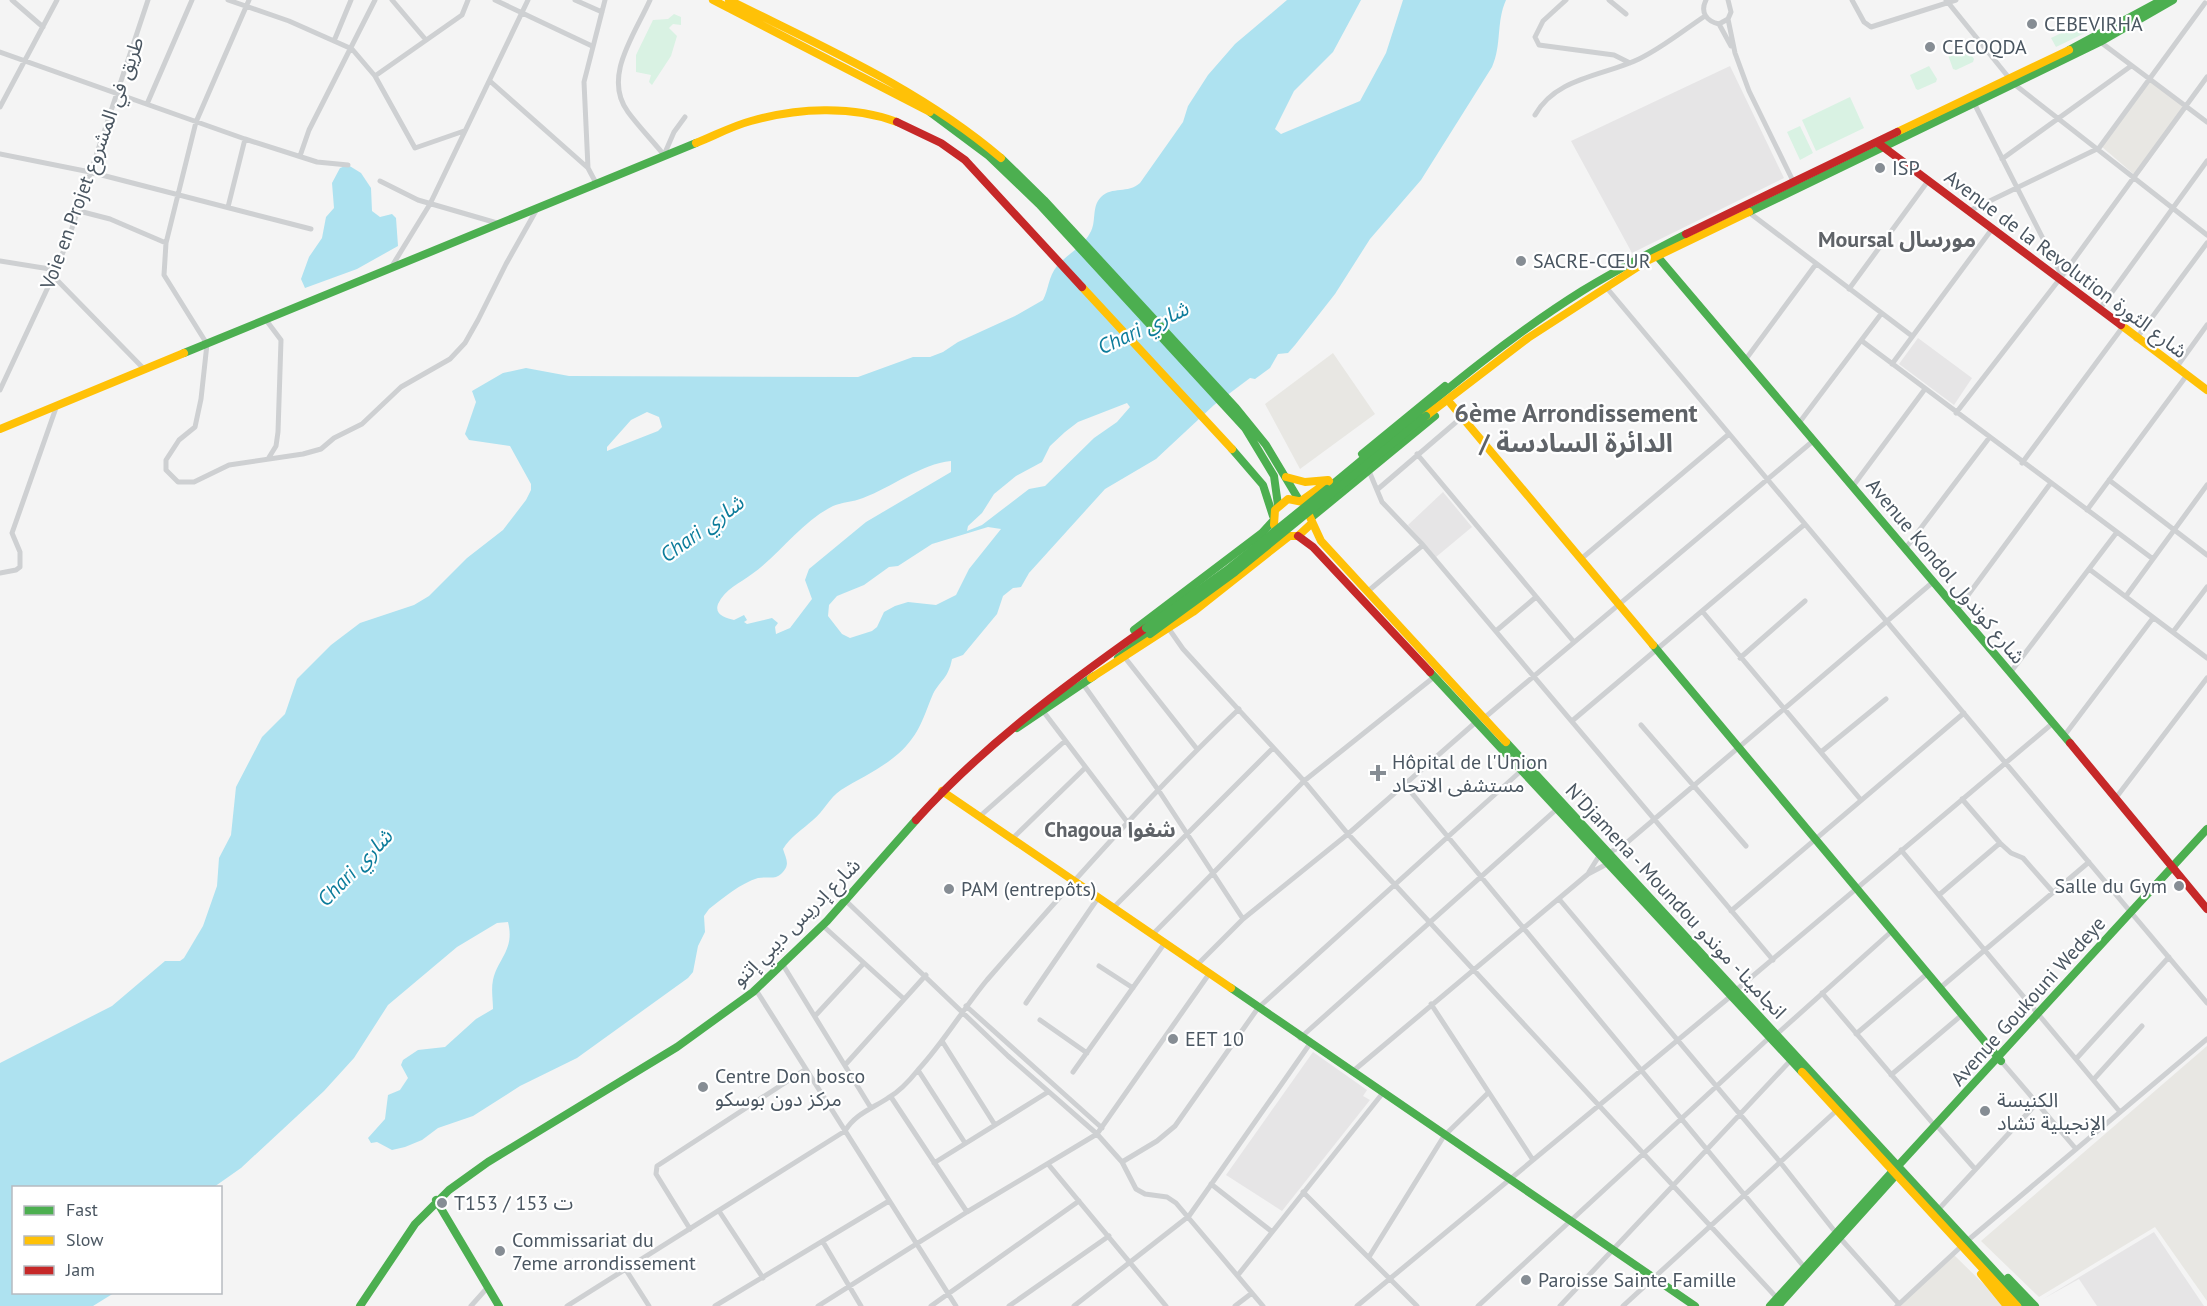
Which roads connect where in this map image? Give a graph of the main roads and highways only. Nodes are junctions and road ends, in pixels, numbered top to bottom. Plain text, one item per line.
1 (713, 0) edge
2 (729, 0) edge
3 (2162, 0) edge
4 (2173, 0) edge
5 (2098, 39) junction
6 (2011, 81) junction
7 (1879, 145) junction
8 (1794, 184) junction
9 (1070, 233) junction
10 (1657, 256) junction
11 (1487, 357) junction
12 (1486, 369) junction
13 (2207, 390) edge
14 (1450, 404) junction
15 (1233, 411) junction
16 (1424, 414) junction
17 (0, 429) edge
18 (1286, 477) junction
19 (1331, 480) junction
20 (1300, 500) junction
21 (1278, 506) junction
22 (1273, 519) junction
23 (1311, 521) junction
24 (1293, 537) junction
25 (1089, 674) junction
26 (1480, 720) junction
27 (1004, 735) junction
28 (942, 791) junction
29 (2207, 829) edge
30 (2207, 835) edge
31 (1604, 855) junction
32 (2173, 870) junction
33 (2207, 909) edge
34 (1773, 1035) junction
35 (2000, 1059) junction
36 (1896, 1172) junction
37 (436, 1200) junction
38 (1839, 1235) junction
39 (1964, 1244) junction
40 (1974, 1249) junction
41 (1972, 1258) junction
42 (1993, 1276) junction
43 (1777, 1302) edge
44 (360, 1306) edge
45 (499, 1306) edge
46 (1695, 1306) edge
47 (1770, 1306) edge
48 (2007, 1306) edge
49 (2017, 1306) edge
50 (2026, 1306) edge
51 (2035, 1306) edge

1 - 9 main road
2 - 9 main road
3 - 5 main road
4 - 5 main road
5 - 6 main road
6 - 7 main road
6 - 7 main road
7 - 8 main road
7 - 13 main road, Avenue de la Revolution شارع الثورة
8 - 10 main road
8 - 11 main road
9 - 15 main road
10 - 12 main road
10 - 32 main road, Avenue Kondol شارع كوندول
11 - 16 main road
11 - 19 main road
12 - 14 main road
12 - 16 main road
14 - 23 main road
14 - 35 main road
15 - 18 main road
15 - 21 main road
16 - 25 main road, شارع إدريس ديبي إتنو, bridge
17 - 22 main road
18 - 19 main road
18 - 20 main road
19 - 20 main road
20 - 21 main road
20 - 23 main road
21 - 22 main road
22 - 24 main road
22 - 25 main road
23 - 24 main road
23 - 26 main road, N'Djamena - Moundou انجامينا - موندو
24 - 25 main road
24 - 26 main road, N'Djamena - Moundou انجامينا - موندو
25 - 27 main road, شارع إدريس ديبي إتنو
25 - 27 main road, شارع إدريس ديبي إتنو
26 - 31 main road, N'Djamena - Moundou انجامينا - موندو
26 - 31 main road, N'Djamena - Moundou انجامينا - موندو
27 - 28 main road, شارع إدريس ديبي إتنو
28 - 37 main road, شارع إدريس ديبي إتنو
28 - 46 main road
29 - 32 main road, Avenue Goukouni Wedeye
30 - 32 main road, Avenue Goukouni Wedeye
31 - 34 main road, N'Djamena - Moundou انجامينا - موندو
32 - 33 main road, Avenue Kondol شارع كوندول
32 - 35 main road, Avenue Goukouni Wedeye
34 - 36 main road, N'Djamena - Moundou انجامينا - موندو
34 - 36 main road, N'Djamena - Moundou انجامينا - موندو
35 - 36 main road, Avenue Goukouni Wedeye
36 - 38 main road, Avenue Goukouni Wedeye
36 - 39 main road
36 - 39 main road, N'Djamena - Moundou انجامينا - موندو
37 - 44 main road, شارع إدريس ديبي إتنو
37 - 45 main road
38 - 43 main road
38 - 43 main road
39 - 40 main road, N'Djamena - Moundou انجامينا - موندو
39 - 41 main road
40 - 42 main road, N'Djamena - Moundou انجامينا - موندو
40 - 51 main road
41 - 42 main road
41 - 48 main road
42 - 49 main road
42 - 50 main road
43 - 47 main road

